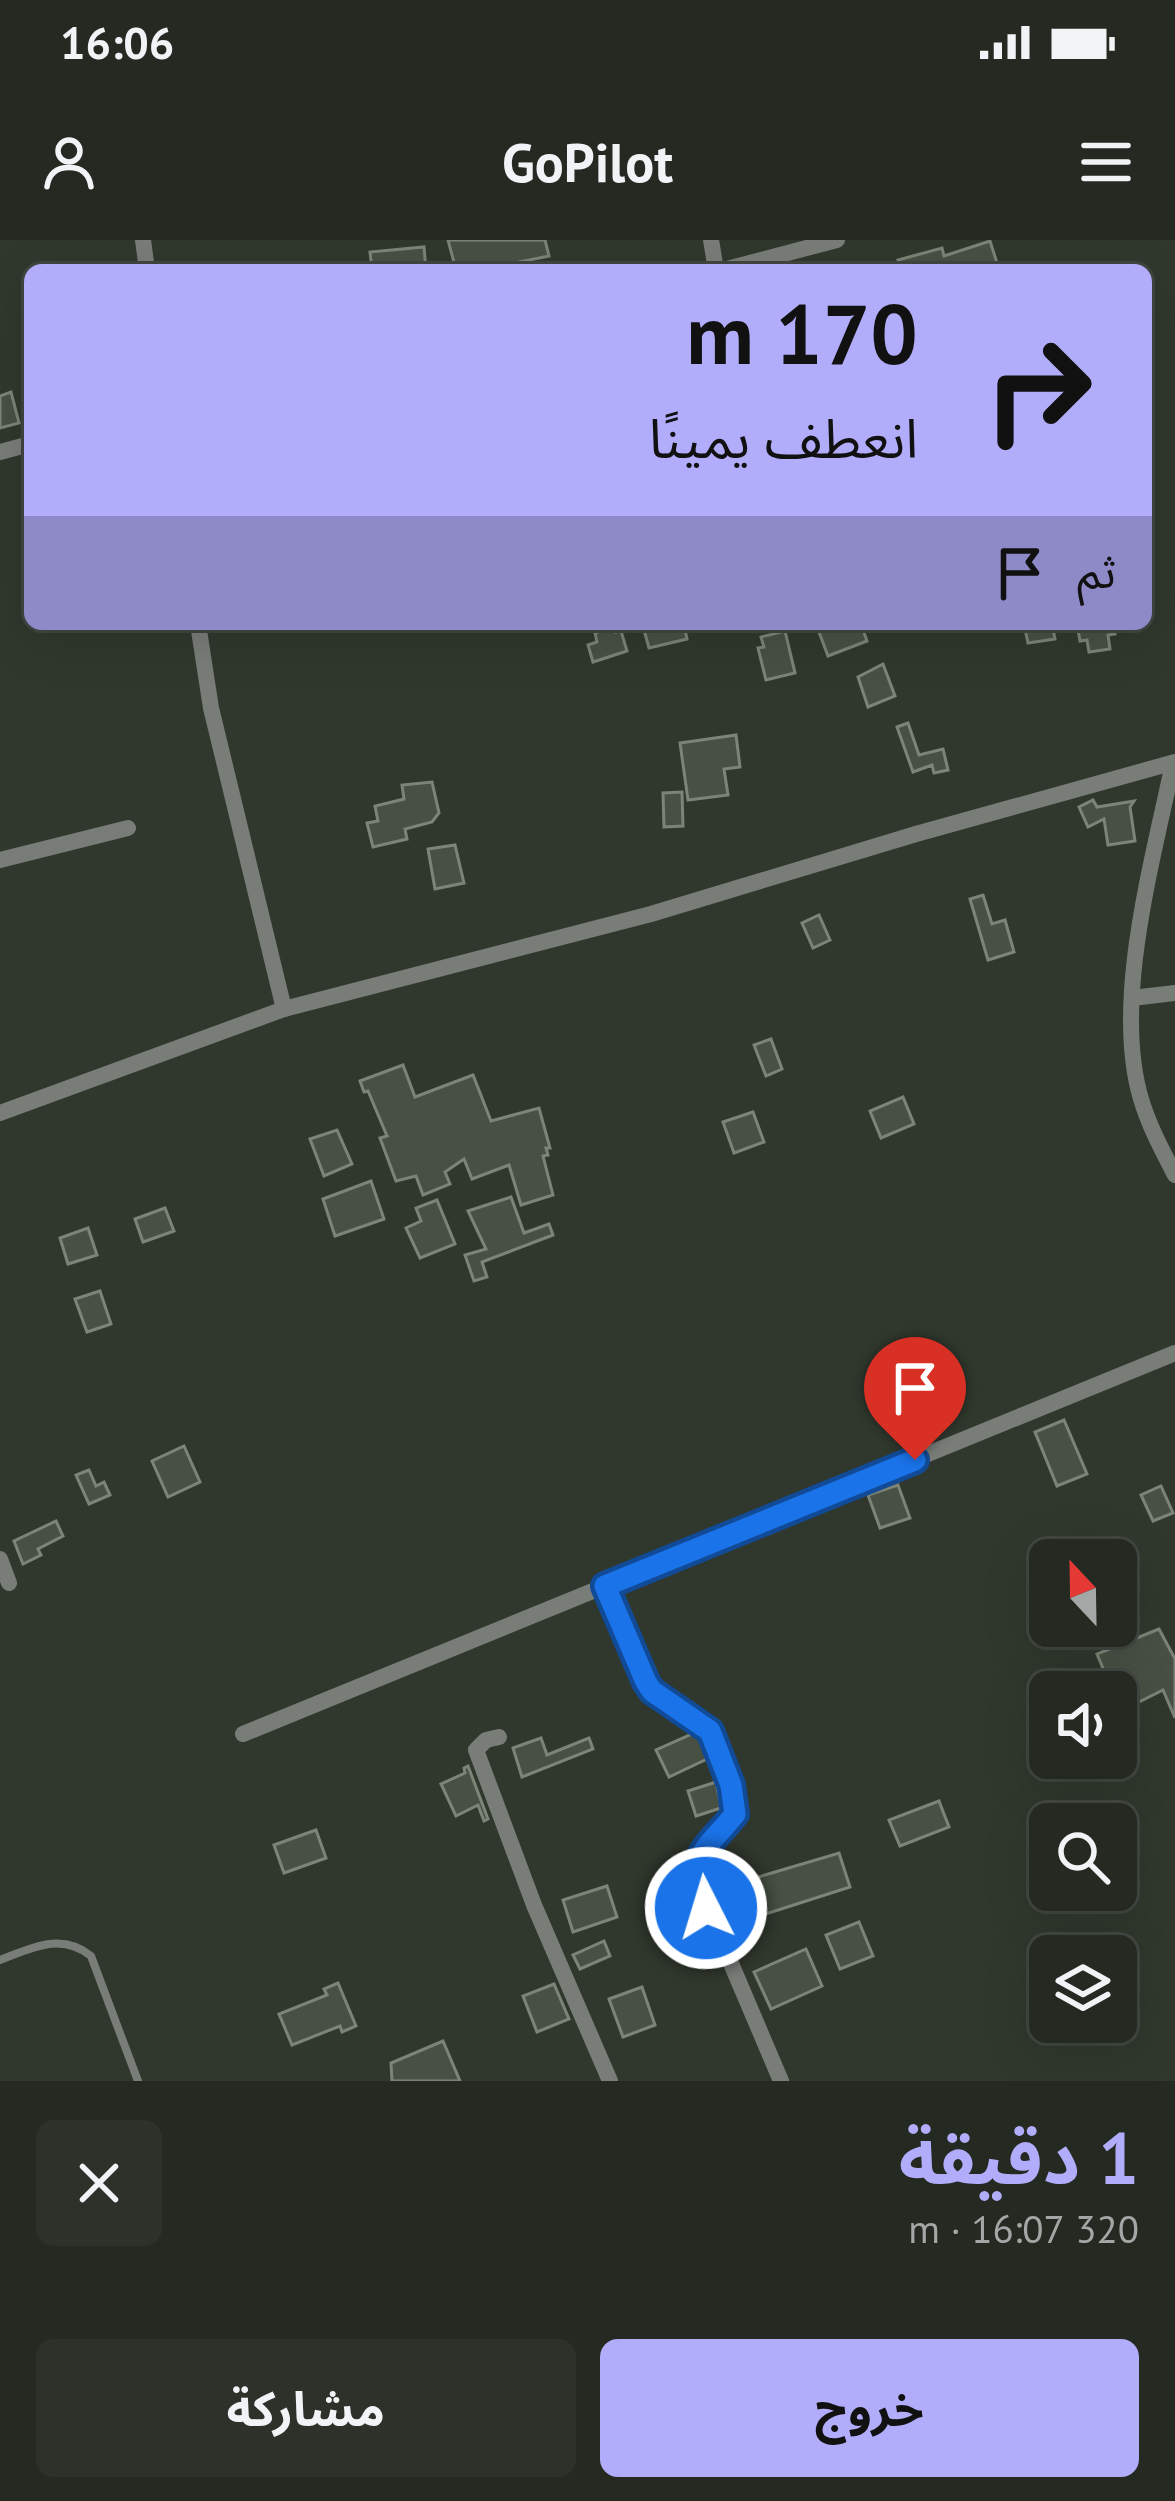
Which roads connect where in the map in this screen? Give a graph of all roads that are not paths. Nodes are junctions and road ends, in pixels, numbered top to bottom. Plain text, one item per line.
1 (837, 240) edge
2 (743, 264) edge
3 (199, 630) edge
4 (1174, 763) edge
5 (128, 828) dead end
6 (0, 860) edge
7 (1175, 993) edge
8 (1132, 998) junction
9 (284, 1010) junction
10 (0, 1113) edge
11 (1175, 1175) edge
12 (1175, 1352) edge
13 (0, 1559) edge
14 (9, 1583) dead end
15 (605, 1586) junction
16 (243, 1734) dead end
17 (499, 1737) dead end
18 (0, 1960) edge
19 (138, 2081) edge
20 (610, 2081) edge
21 (781, 2081) edge

1 - 2 street
3 - 9 street
4 - 8 street
4 - 9 street
5 - 6 street
7 - 8 street
8 - 11 street
9 - 10 street
12 - 15 street
13 - 14 street
15 - 16 street
15 - 21 street
17 - 20 street
18 - 19 lane

